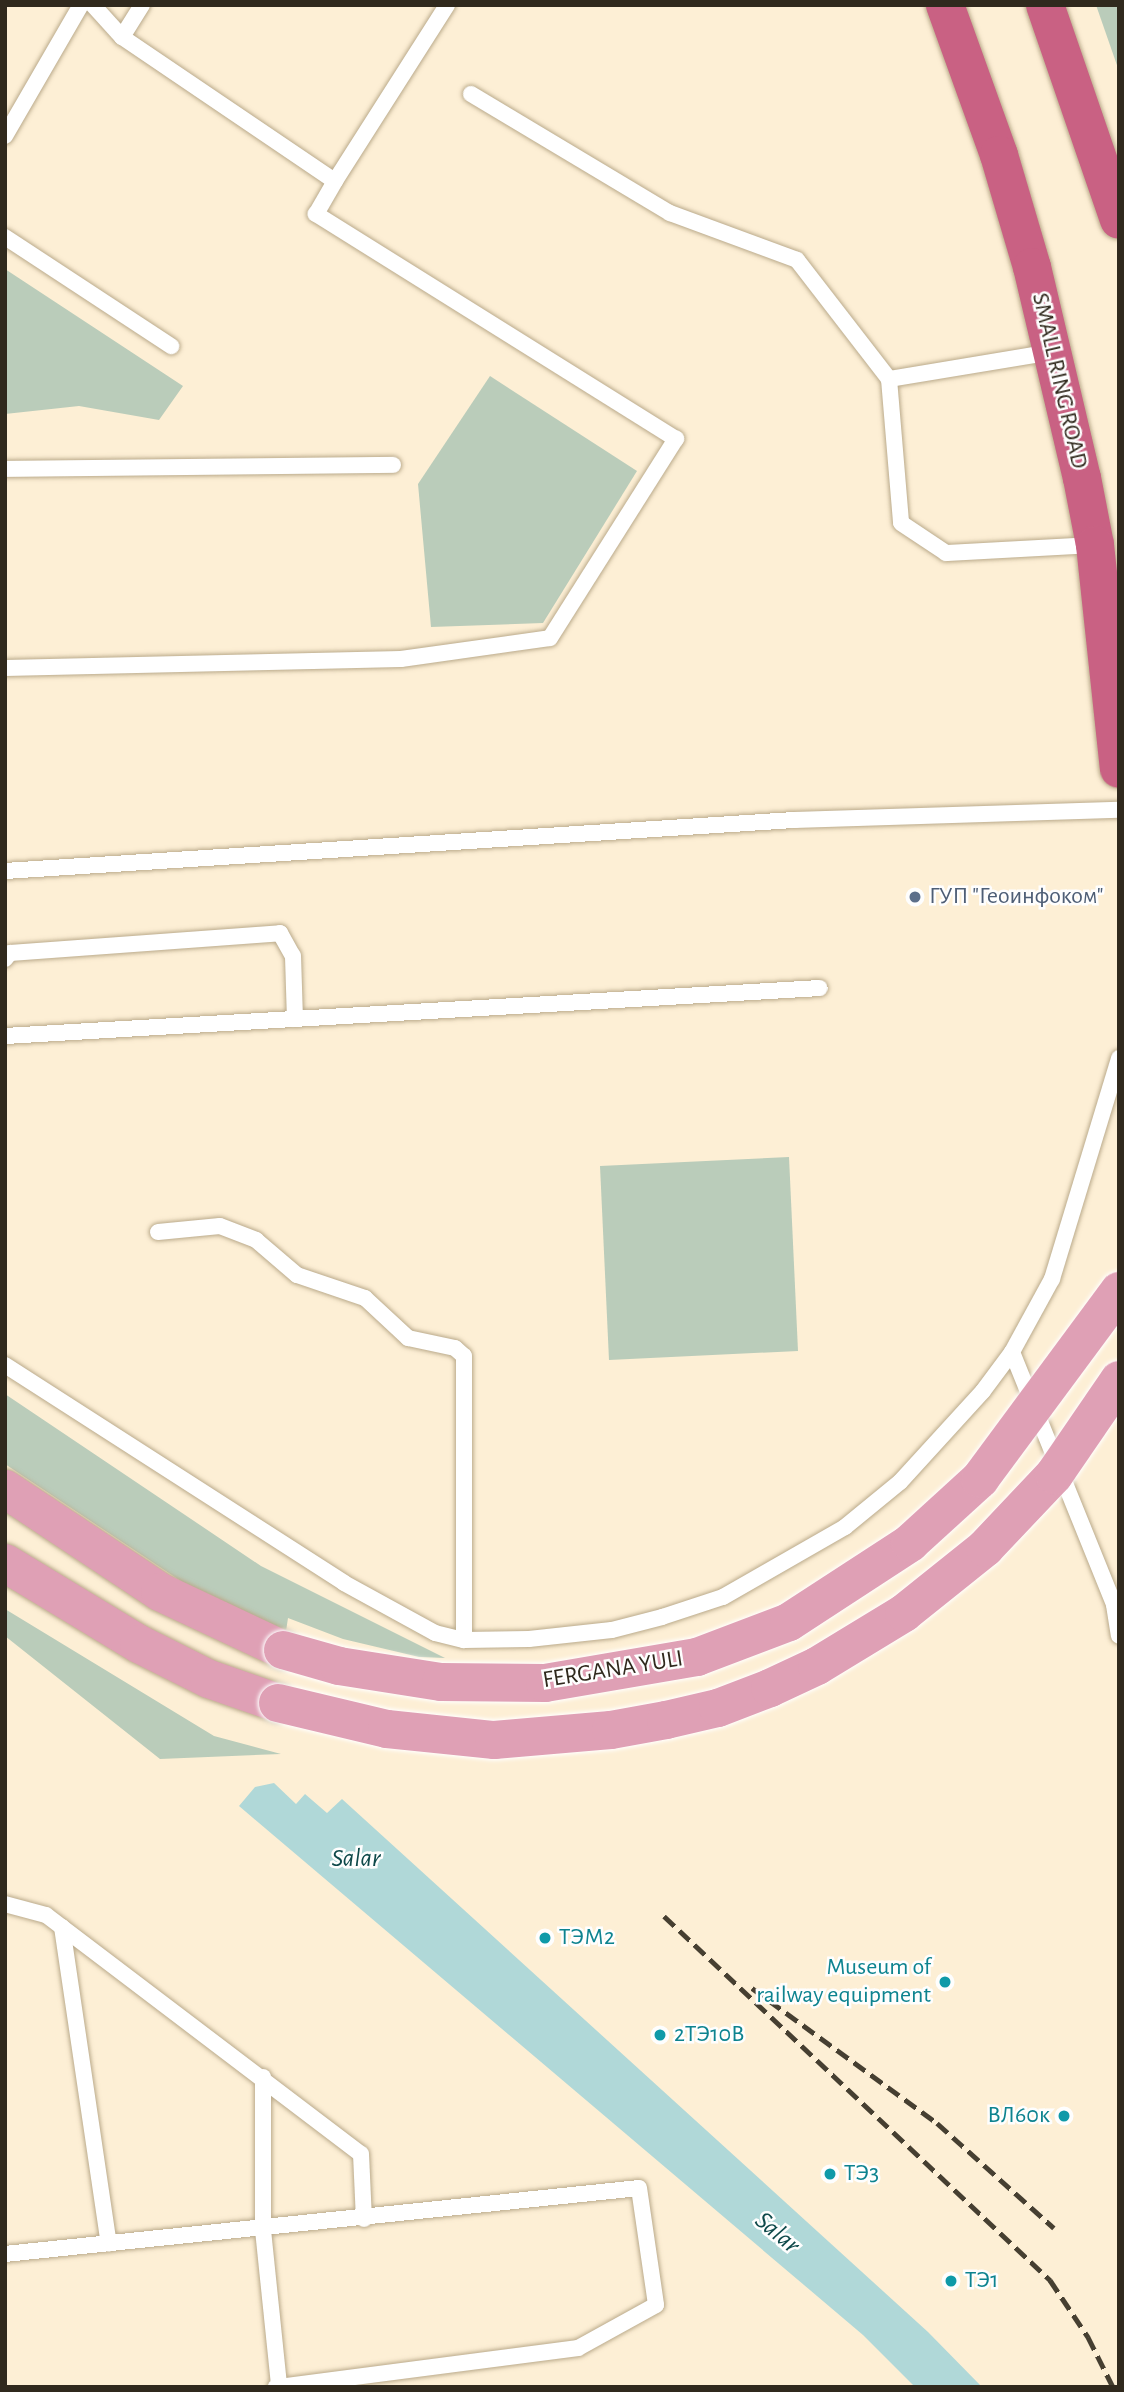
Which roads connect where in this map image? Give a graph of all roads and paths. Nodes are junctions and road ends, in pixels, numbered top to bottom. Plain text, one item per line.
1 (81, 5) edge
2 (93, 5) edge
3 (142, 5) edge
4 (447, 5) edge
5 (945, 5) edge
6 (1045, 5) edge
7 (122, 37) junction
8 (471, 94) dead end
9 (5, 136) edge
10 (335, 181) junction
11 (1119, 220) edge
12 (5, 237) edge
13 (171, 346) dead end
14 (1052, 352) junction
15 (889, 379) junction
16 (393, 465) dead end
17 (5, 469) edge
18 (1095, 545) junction
19 (5, 668) edge
20 (1119, 769) edge
21 (1119, 810) edge
22 (5, 871) edge
23 (5, 959) edge
24 (820, 988) dead end
25 (295, 1019) junction
26 (5, 1036) edge
27 (1119, 1058) edge
28 (158, 1232) dead end
29 (1119, 1291) edge
30 (1012, 1352) junction
31 (5, 1365) edge
32 (1119, 1380) edge
33 (5, 1489) edge
34 (5, 1563) edge
35 (1119, 1636) edge
36 (464, 1640) junction
37 (5, 1905) edge
38 (62, 1927) junction
39 (262, 2077) junction
40 (364, 2219) junction
41 (263, 2230) junction
42 (109, 2244) junction
43 (5, 2254) edge
44 (277, 2387) edge

1 - 9 lane
2 - 7 lane
3 - 7 lane
4 - 10 lane
5 - 14 highway, SMALL RING ROAD
6 - 11 highway
7 - 10 lane
8 - 15 lane
10 - 19 lane
12 - 13 lane
14 - 15 lane
14 - 18 highway, SMALL RING ROAD
15 - 18 lane
16 - 17 lane
18 - 20 highway, SMALL RING ROAD
21 - 22 lane
23 - 25 lane
24 - 25 lane
25 - 26 lane
27 - 30 lane
28 - 36 lane
29 - 33 main road, FERGANA YULI, bridge
30 - 35 lane
30 - 36 lane
31 - 36 lane
32 - 34 main road, bridge
37 - 38 lane
38 - 39 lane
38 - 42 lane
39 - 40 lane
39 - 41 lane
40 - 41 lane
40 - 44 lane
41 - 42 lane
41 - 44 lane
42 - 43 lane

